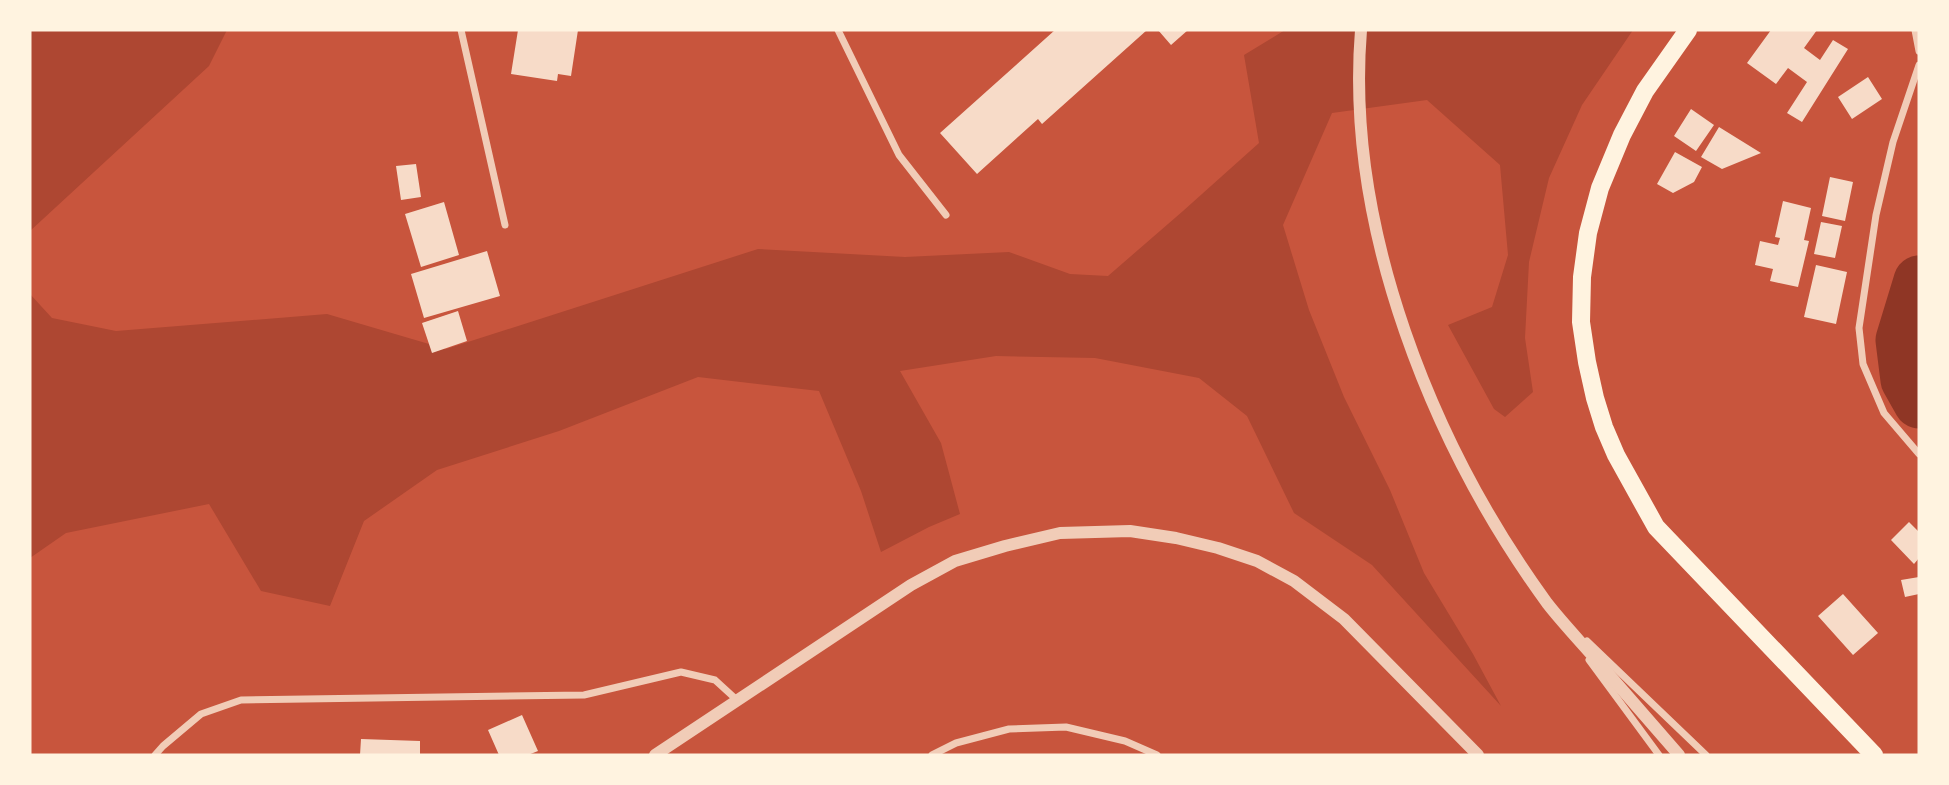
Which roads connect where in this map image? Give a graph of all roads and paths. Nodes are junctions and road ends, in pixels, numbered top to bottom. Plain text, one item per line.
1 (461, 30) edge
2 (838, 30) edge
3 (1361, 30) edge
4 (1688, 30) edge
5 (1915, 30) edge
6 (1918, 39) edge
7 (1919, 51) edge
8 (1919, 65) edge
9 (946, 215) dead end
10 (505, 225) dead end
11 (1919, 454) edge
12 (1548, 604) junction
13 (738, 701) junction
14 (155, 755) edge
15 (655, 755) edge
16 (932, 755) edge
17 (1157, 755) edge
18 (1478, 755) edge
19 (1659, 755) edge
20 (1679, 755) edge
21 (1706, 755) edge
22 (1874, 755) edge

1 - 10 street
2 - 9 street
3 - 12 street
4 - 22 main road
5 - 6 street
6 - 7 street
8 - 11 street
12 - 19 street
12 - 20 street
12 - 21 street
13 - 14 street
13 - 15 street
13 - 18 street
16 - 17 street

